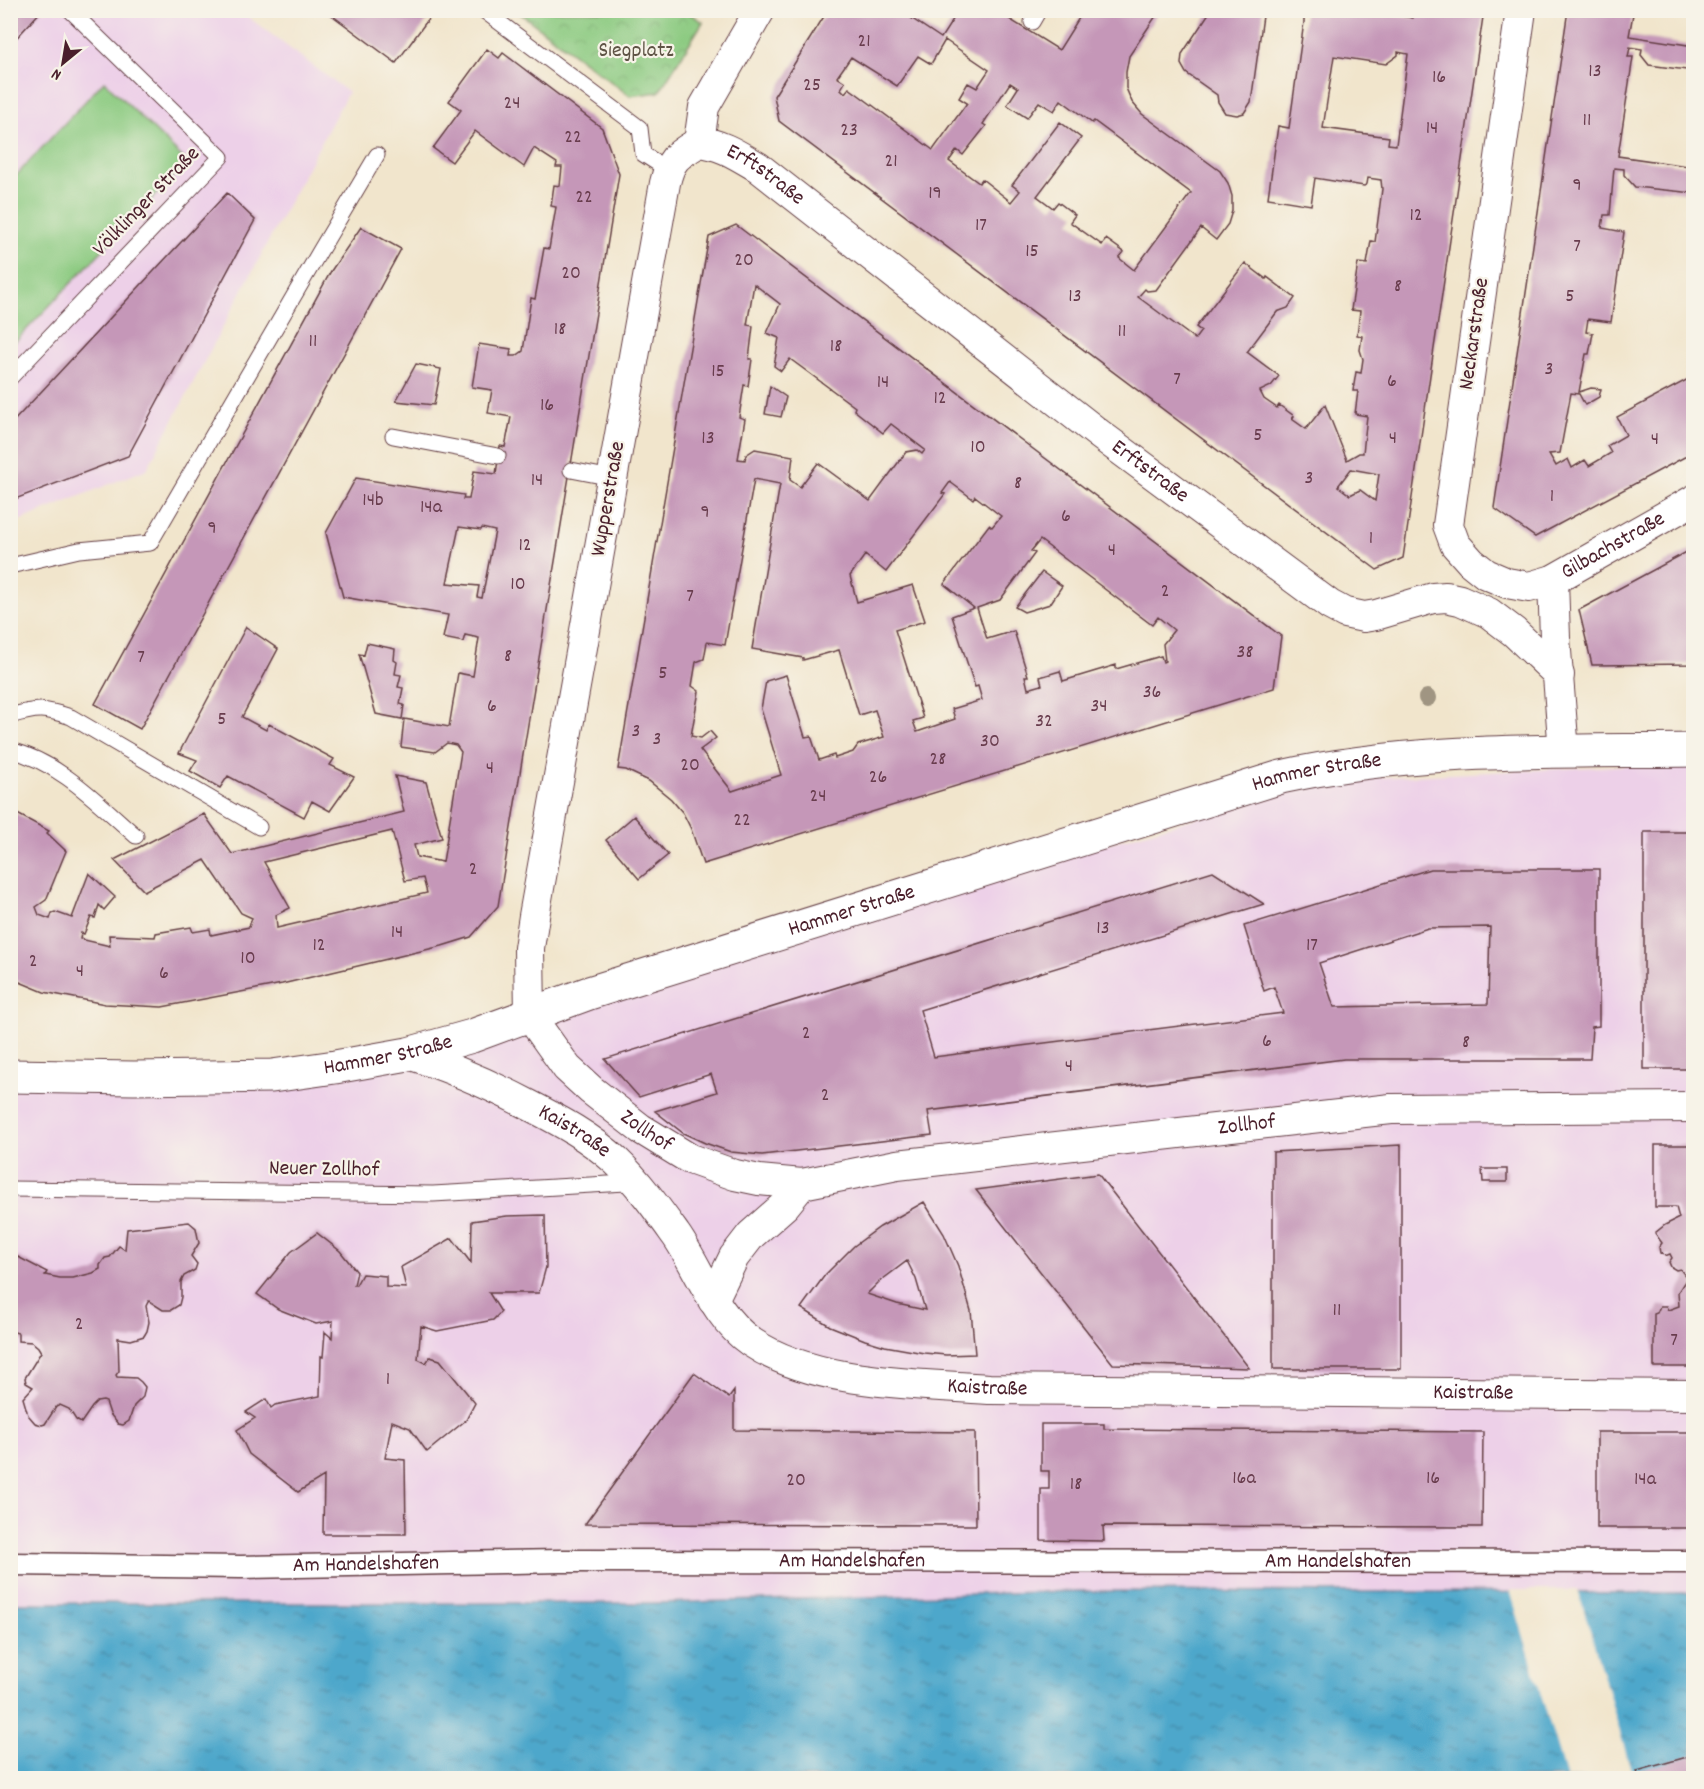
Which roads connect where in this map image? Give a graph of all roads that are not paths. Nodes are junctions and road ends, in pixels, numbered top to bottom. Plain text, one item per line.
1 (70, 10) edge
2 (483, 10) edge
3 (760, 10) edge
4 (1521, 10) edge
5 (699, 142) junction
6 (377, 155) dead end
7 (668, 170) junction
8 (10, 378) edge
9 (393, 436) dead end
10 (498, 456) dead end
11 (571, 470) dead end
12 (612, 478) junction
13 (1694, 500) edge
14 (10, 566) edge
15 (1553, 580) junction
16 (1559, 675) junction
17 (10, 716) edge
18 (10, 750) edge
19 (1694, 750) edge
20 (1564, 752) junction
21 (259, 827) dead end
22 (136, 836) dead end
23 (530, 1016) junction
24 (408, 1054) junction
25 (10, 1076) edge
26 (1694, 1107) edge
27 (637, 1184) junction
28 (802, 1184) junction
29 (10, 1189) edge
30 (713, 1300) junction
31 (1694, 1395) edge
32 (1694, 1562) edge
33 (10, 1564) edge

1 - 8 lane, Völklinger Straße
2 - 7 lane
3 - 5 street
4 - 15 street, Neckarstraße
5 - 7 street
5 - 16 street, Erftstraße
6 - 14 lane
7 - 12 street, Wupperstraße
9 - 10 lane
11 - 12 lane
12 - 23 street, Wupperstraße
13 - 15 street, Gilbachstraße
15 - 16 street, Gilbachstraße
16 - 20 street
17 - 21 lane
18 - 22 lane
19 - 20 street, Hammer Straße
20 - 23 street, Hammer Straße
23 - 24 street, Hammer Straße
23 - 28 street, Zollhof
24 - 25 street, Hammer Straße
24 - 27 street, Kaistraße
26 - 28 street, Zollhof
27 - 29 lane, Neuer Zollhof
27 - 30 street, Kaistraße
28 - 30 street
30 - 31 street, Kaistraße
32 - 33 street, Am Handelshafen

